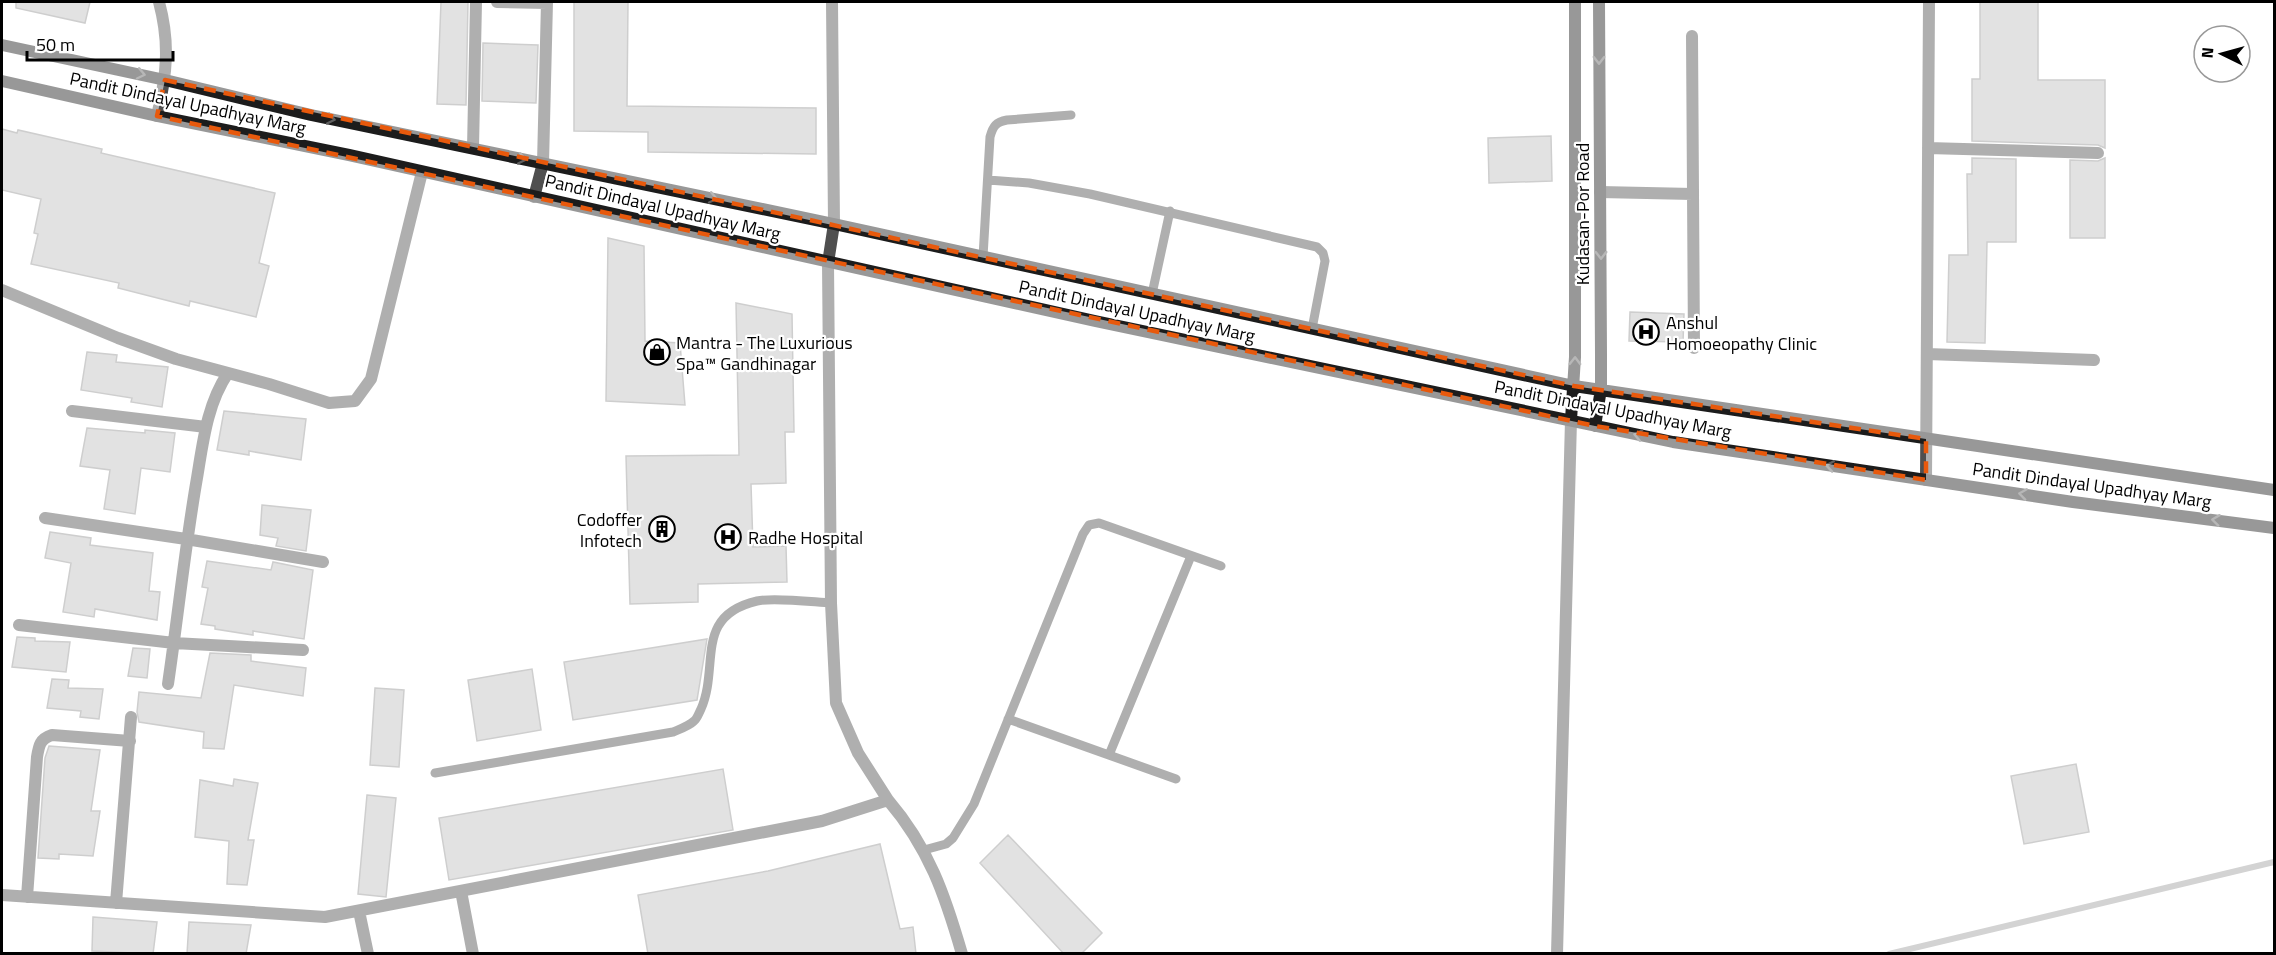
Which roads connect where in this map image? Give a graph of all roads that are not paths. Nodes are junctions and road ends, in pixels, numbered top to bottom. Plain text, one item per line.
1 (159, 2) edge
2 (476, 2) edge
3 (497, 2) edge
4 (548, 2) edge
5 (832, 2) edge
6 (1575, 2) edge
7 (1599, 2) edge
8 (1929, 2) edge
9 (1692, 36) dead end
10 (2, 45) edge
11 (165, 80) junction
12 (2, 81) edge
13 (1071, 115) dead end
14 (157, 116) junction
15 (473, 148) junction
16 (1928, 148) junction
17 (2098, 153) dead end
18 (543, 163) junction
19 (422, 172) junction
20 (988, 180) junction
21 (1600, 192) junction
22 (1693, 194) junction
23 (534, 197) junction
24 (1170, 211) junction
25 (834, 224) junction
26 (983, 256) junction
27 (828, 263) junction
28 (2, 290) edge
29 (1152, 294) junction
30 (1312, 329) junction
31 (1694, 348) dead end
32 (1927, 354) junction
33 (2094, 360) dead end
34 (228, 373) junction
35 (1574, 386) junction
36 (1601, 389) junction
37 (72, 411) dead end
38 (1570, 420) junction
39 (1594, 426) junction
40 (206, 427) junction
41 (1926, 439) junction
42 (1926, 480) junction
43 (2274, 490) edge
44 (45, 518) dead end
45 (2274, 528) edge
46 (186, 538) junction
47 (1191, 556) junction
48 (323, 562) dead end
49 (1221, 566) dead end
50 (831, 603) junction
51 (19, 626) dead end
52 (174, 643) junction
53 (303, 650) dead end
54 (168, 684) dead end
55 (131, 717) dead end
56 (1008, 719) junction
57 (130, 741) junction
58 (1109, 755) junction
59 (435, 773) dead end
60 (1176, 779) dead end
61 (888, 800) junction
62 (924, 850) junction
63 (461, 891) junction
64 (2, 895) edge
65 (27, 897) junction
66 (116, 903) junction
67 (358, 911) junction
68 (368, 954) edge
69 (473, 954) edge
70 (962, 954) edge
71 (1557, 954) edge

1 - 11 street
2 - 15 street
3 - 4 street
4 - 18 street
5 - 25 street
35 -> 6 street, Kudasan-Por Road
7 -> 21 street, Kudasan-Por Road
8 - 16 street
9 - 22 street
10 -> 11 street, Pandit Dindayal Upadhyay Marg
11 - 14 street
11 -> 15 street, Pandit Dindayal Upadhyay Marg
12 - 14 street, Pandit Dindayal Upadhyay Marg
13 - 20 lane
14 - 19 street, Pandit Dindayal Upadhyay Marg
15 -> 18 street, Pandit Dindayal Upadhyay Marg
16 - 17 street
16 - 32 street
18 - 23 street
18 -> 25 street, Pandit Dindayal Upadhyay Marg
19 - 23 street, Pandit Dindayal Upadhyay Marg
19 - 34 street
20 - 24 lane
20 - 26 lane
21 - 22 street
21 -> 36 street, Kudasan-Por Road
22 - 31 street
23 - 27 street, Pandit Dindayal Upadhyay Marg
24 - 29 lane
24 - 30 lane
25 - 26 street, Pandit Dindayal Upadhyay Marg
25 - 27 street
26 - 29 street, Pandit Dindayal Upadhyay Marg
27 - 38 street, Pandit Dindayal Upadhyay Marg
27 - 50 street
28 - 34 street
29 - 30 street, Pandit Dindayal Upadhyay Marg
30 - 35 street, Pandit Dindayal Upadhyay Marg
32 - 33 street
32 - 41 street
34 - 40 street
35 - 36 street, Pandit Dindayal Upadhyay Marg
35 - 38 street, Kudasan-Por Road
36 - 39 street, Kudasan-Por Road
36 - 41 street, Pandit Dindayal Upadhyay Marg
37 - 40 street
38 - 39 street, Pandit Dindayal Upadhyay Marg
38 - 71 street
42 -> 39 street, Pandit Dindayal Upadhyay Marg
40 - 46 street
41 - 42 street
41 - 43 street, Pandit Dindayal Upadhyay Marg
45 -> 42 street, Pandit Dindayal Upadhyay Marg
44 - 46 street
46 - 48 street
46 - 52 street
47 - 49 lane
47 - 56 lane
47 - 58 lane
50 - 59 lane
50 - 61 street
51 - 52 street
52 - 53 street
52 - 54 street
55 - 57 street
56 - 58 lane
56 - 62 lane
57 - 65 street
57 - 66 street
58 - 60 lane
61 - 62 street
61 - 63 street
62 - 70 street
63 - 67 street
63 - 69 street
64 - 65 street
65 - 66 street
66 - 67 street
67 - 68 street

